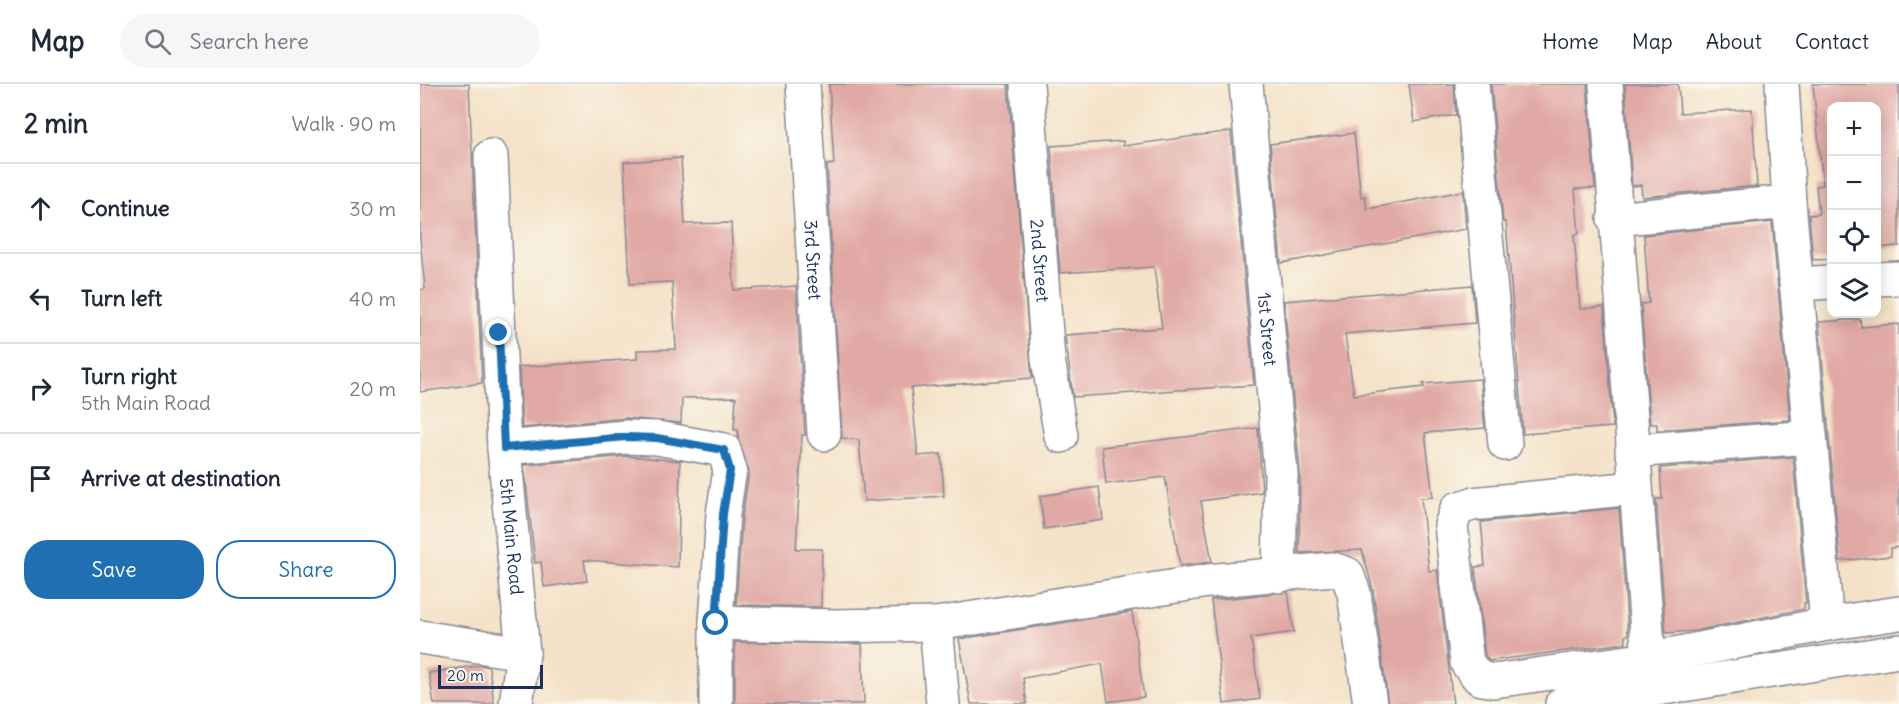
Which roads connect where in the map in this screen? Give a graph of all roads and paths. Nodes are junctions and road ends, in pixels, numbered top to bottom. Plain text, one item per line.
1 (802, 84) edge
2 (1027, 84) edge
3 (1246, 84) edge
4 (1472, 84) edge
5 (1606, 84) edge
6 (1782, 84) edge
7 (491, 156) dead end
8 (1789, 202) junction
9 (1614, 219) junction
10 (1899, 278) edge
11 (1881, 279) edge
12 (1827, 282) edge
13 (1796, 284) junction
14 (824, 434) dead end
15 (1061, 436) dead end
16 (1810, 437) junction
17 (1505, 444) dead end
18 (504, 448) junction
19 (1632, 452) junction
20 (1635, 488) junction
21 (1280, 576) junction
22 (1899, 613) edge
23 (716, 623) junction
24 (936, 624) junction
25 (1827, 624) junction
26 (420, 637) edge
27 (1899, 651) edge
28 (523, 653) junction
29 (1649, 659) junction
30 (516, 704) edge
31 (716, 704) edge
32 (943, 704) edge
33 (1370, 704) edge
34 (1562, 704) edge

1 - 14 street, 3rd Street
2 - 15 street, 2nd Street
3 - 21 street, 1st Street
4 - 17 street
5 - 9 street
6 - 8 street
7 - 18 street, 5th Main Road
8 - 9 street
8 - 13 street
9 - 19 street
10 - 11 street
12 - 13 street
13 - 16 street
16 - 19 street
16 - 25 street
18 - 23 street
18 - 28 street, 5th Main Road
19 - 20 street
20 - 29 street
20 - 29 street
21 - 24 street
21 - 33 street
22 - 25 street
23 - 24 street
23 - 31 street
24 - 32 street
25 - 29 street
26 - 28 street
27 - 34 street
28 - 30 street, 5th Main Road

